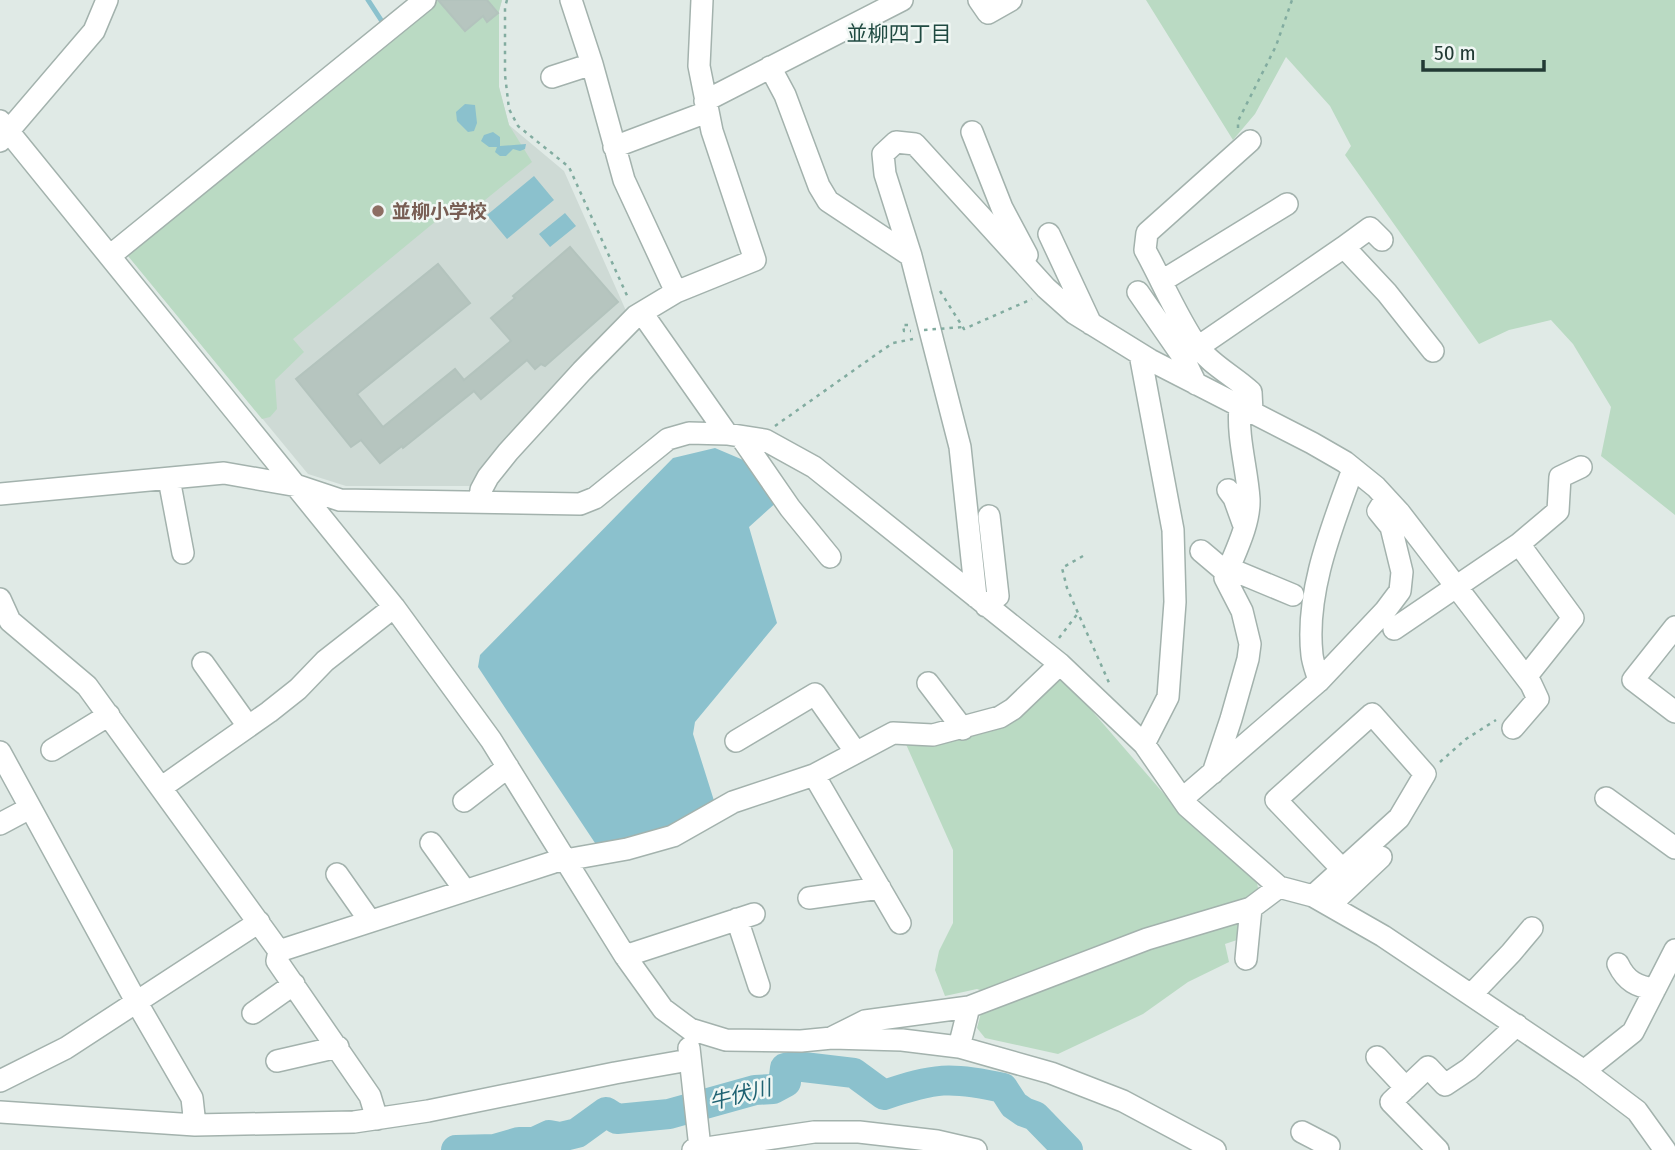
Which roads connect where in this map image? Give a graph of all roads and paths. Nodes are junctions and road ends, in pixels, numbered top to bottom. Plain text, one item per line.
1 (107, 0) edge
2 (425, 0) edge
3 (507, 0) edge
4 (571, 0) edge
5 (702, 0) edge
6 (902, 0) edge
7 (979, 0) edge
8 (1011, 0) edge
9 (1292, 0) edge
10 (592, 64) junction
11 (770, 67) junction
12 (552, 77) dead end
13 (706, 106) junction
14 (3, 131) edge
15 (971, 132) dead end
16 (1246, 144) joint
17 (614, 147) junction
18 (1287, 204) dead end
19 (1049, 234) dead end
20 (1382, 240) dead end
21 (1344, 247) junction
22 (111, 255) junction
23 (911, 256) junction
24 (1029, 269) junction
25 (1162, 281) junction
26 (939, 289) dead end
27 (676, 292) junction
28 (1138, 292) dead end
29 (1031, 299) dead end
30 (639, 314) junction
31 (1091, 324) junction
32 (963, 327) junction
33 (925, 330) dead end
34 (923, 337) dead end
35 (1198, 347) junction
36 (1433, 351) dead end
37 (1140, 354) junction
38 (1196, 384) junction
39 (1246, 409) junction
40 (775, 426) dead end
41 (734, 436) junction
42 (1581, 467) dead end
43 (1353, 469) junction
44 (169, 479) junction
45 (298, 486) junction
46 (1228, 490) dead end
47 (0, 494) edge
48 (1386, 498) junction
49 (480, 501) junction
50 (989, 516) dead end
51 (1245, 526) junction
52 (1519, 544) junction
53 (1201, 551) dead end
54 (183, 553) dead end
55 (1083, 556) dead end
56 (830, 557) dead end
57 (1228, 570) junction
58 (1455, 587) junction
59 (1293, 595) dead end
60 (0, 599) edge
61 (981, 601) junction
62 (394, 607) junction
63 (1078, 613) junction
64 (1675, 627) edge
65 (1394, 629) dead end
66 (1058, 639) dead end
67 (203, 663) dead end
68 (1060, 664) junction
69 (1528, 680) junction
70 (1319, 681) junction
71 (928, 683) dead end
72 (1111, 686) dead end
73 (1675, 712) edge
74 (109, 715) junction
75 (1513, 719) joint
76 (248, 726) junction
77 (963, 729) junction
78 (736, 741) dead end
79 (1144, 744) junction
80 (52, 750) dead end
81 (855, 751) junction
82 (0, 752) edge
83 (508, 767) junction
84 (1433, 768) junction
85 (1213, 773) junction
86 (814, 775) junction
87 (162, 786) junction
88 (1606, 798) dead end
89 (1182, 799) junction
90 (464, 801) dead end
91 (30, 808) junction
92 (0, 824) edge
93 (431, 843) dead end
94 (1675, 848) edge
95 (1381, 857) dead end
96 (565, 859) junction
97 (1342, 869) junction
98 (337, 874) dead end
99 (1279, 887) junction
100 (880, 888) junction
101 (464, 889) junction
102 (809, 898) dead end
103 (1322, 901) junction
104 (1251, 908) junction
105 (370, 921) junction
106 (259, 922) junction
107 (900, 923) dead end
108 (1532, 928) dead end
109 (1241, 948) dead end
110 (1675, 950) edge
111 (279, 951) junction
112 (625, 956) junction
113 (1618, 964) dead end
114 (294, 984) junction
115 (759, 986) dead end
116 (1655, 989) junction
117 (1471, 995) junction
118 (137, 1003) junction
119 (969, 1007) junction
120 (253, 1013) dead end
121 (1517, 1026) junction
122 (690, 1029) junction
123 (832, 1038) junction
124 (338, 1047) junction
125 (959, 1047) junction
126 (1377, 1057) dead end
127 (277, 1061) dead end
128 (689, 1065) junction
129 (1584, 1071) junction
130 (0, 1083) edge
131 (1406, 1088) junction
132 (8, 1113) edge
133 (377, 1119) junction
134 (195, 1125) junction
135 (698, 1147) edge
136 (976, 1150) edge
137 (1215, 1150) edge
138 (1438, 1150) edge
139 (1665, 1150) edge

1 - 14 street
2 - 22 street
3 - 30 path
4 - 10 street
5 - 13 street
6 - 11 street
7 - 8 street
9 - 16 path
10 - 12 street
10 - 17 street
11 - 13 street
11 - 23 street
13 - 17 street
13 - 27 street
14 - 22 street
15 - 24 street
16 - 25 street
17 - 27 street
18 - 25 street
19 - 31 street
20 - 21 street
21 - 35 street
21 - 36 street
22 - 45 street
23 - 24 street
23 - 61 street
24 - 31 street
25 - 35 street
26 - 32 path
27 - 30 street
28 - 38 street
29 - 32 path
30 - 41 street
30 - 49 street
31 - 37 street
32 - 33 path, bridge
34 - 40 path
35 - 39 street
37 - 38 street
37 - 79 street
38 - 39 street
39 - 43 street
39 - 51 street
41 - 49 street
41 - 56 street
41 - 61 street
42 - 52 street
43 - 48 street
43 - 70 street
44 - 45 street
44 - 47 street
44 - 54 street
45 - 49 street
45 - 62 street
46 - 51 street
48 - 58 street
48 - 70 street
50 - 61 street
51 - 57 street
52 - 58 street
52 - 69 street
53 - 57 street
55 - 63 path
57 - 59 street
57 - 85 street
58 - 65 street
58 - 69 street
60 - 74 street
61 - 68 street
62 - 76 street
62 - 83 street
63 - 66 path
63 - 72 path
64 - 73 street
67 - 76 street
68 - 77 street
68 - 79 street
69 - 75 street
70 - 85 street
71 - 77 street
74 - 80 street
74 - 87 street
75 - 84 path
76 - 87 street
77 - 81 street
78 - 81 street
79 - 89 street
81 - 86 street
82 - 91 street
83 - 90 street
83 - 96 street
84 - 97 street
84 - 97 street
85 - 89 street
86 - 96 street
86 - 100 street
87 - 106 street
88 - 94 street
89 - 99 street
91 - 92 street
91 - 118 street
93 - 101 street
95 - 103 street
96 - 101 street
96 - 112 street
97 - 103 street
98 - 105 street
99 - 103 street
99 - 104 street
100 - 102 street
100 - 107 street
101 - 105 street
103 - 117 street
104 - 109 street
104 - 119 street
105 - 111 street
106 - 111 street
106 - 118 street
108 - 117 street
110 - 116 street
111 - 114 street
112 - 115 street
112 - 122 street
113 - 116 street
114 - 120 street
114 - 124 street
116 - 129 street
117 - 121 street
118 - 130 street
118 - 134 street
119 - 123 street
119 - 125 street
121 - 129 street
121 - 131 street
122 - 123 street
122 - 128 street
123 - 125 street
124 - 127 street
124 - 133 street
125 - 137 street
126 - 131 street
128 - 133 street
128 - 135 street
129 - 139 street
130 - 132 street
131 - 138 street
132 - 134 street
133 - 134 street
135 - 136 street

